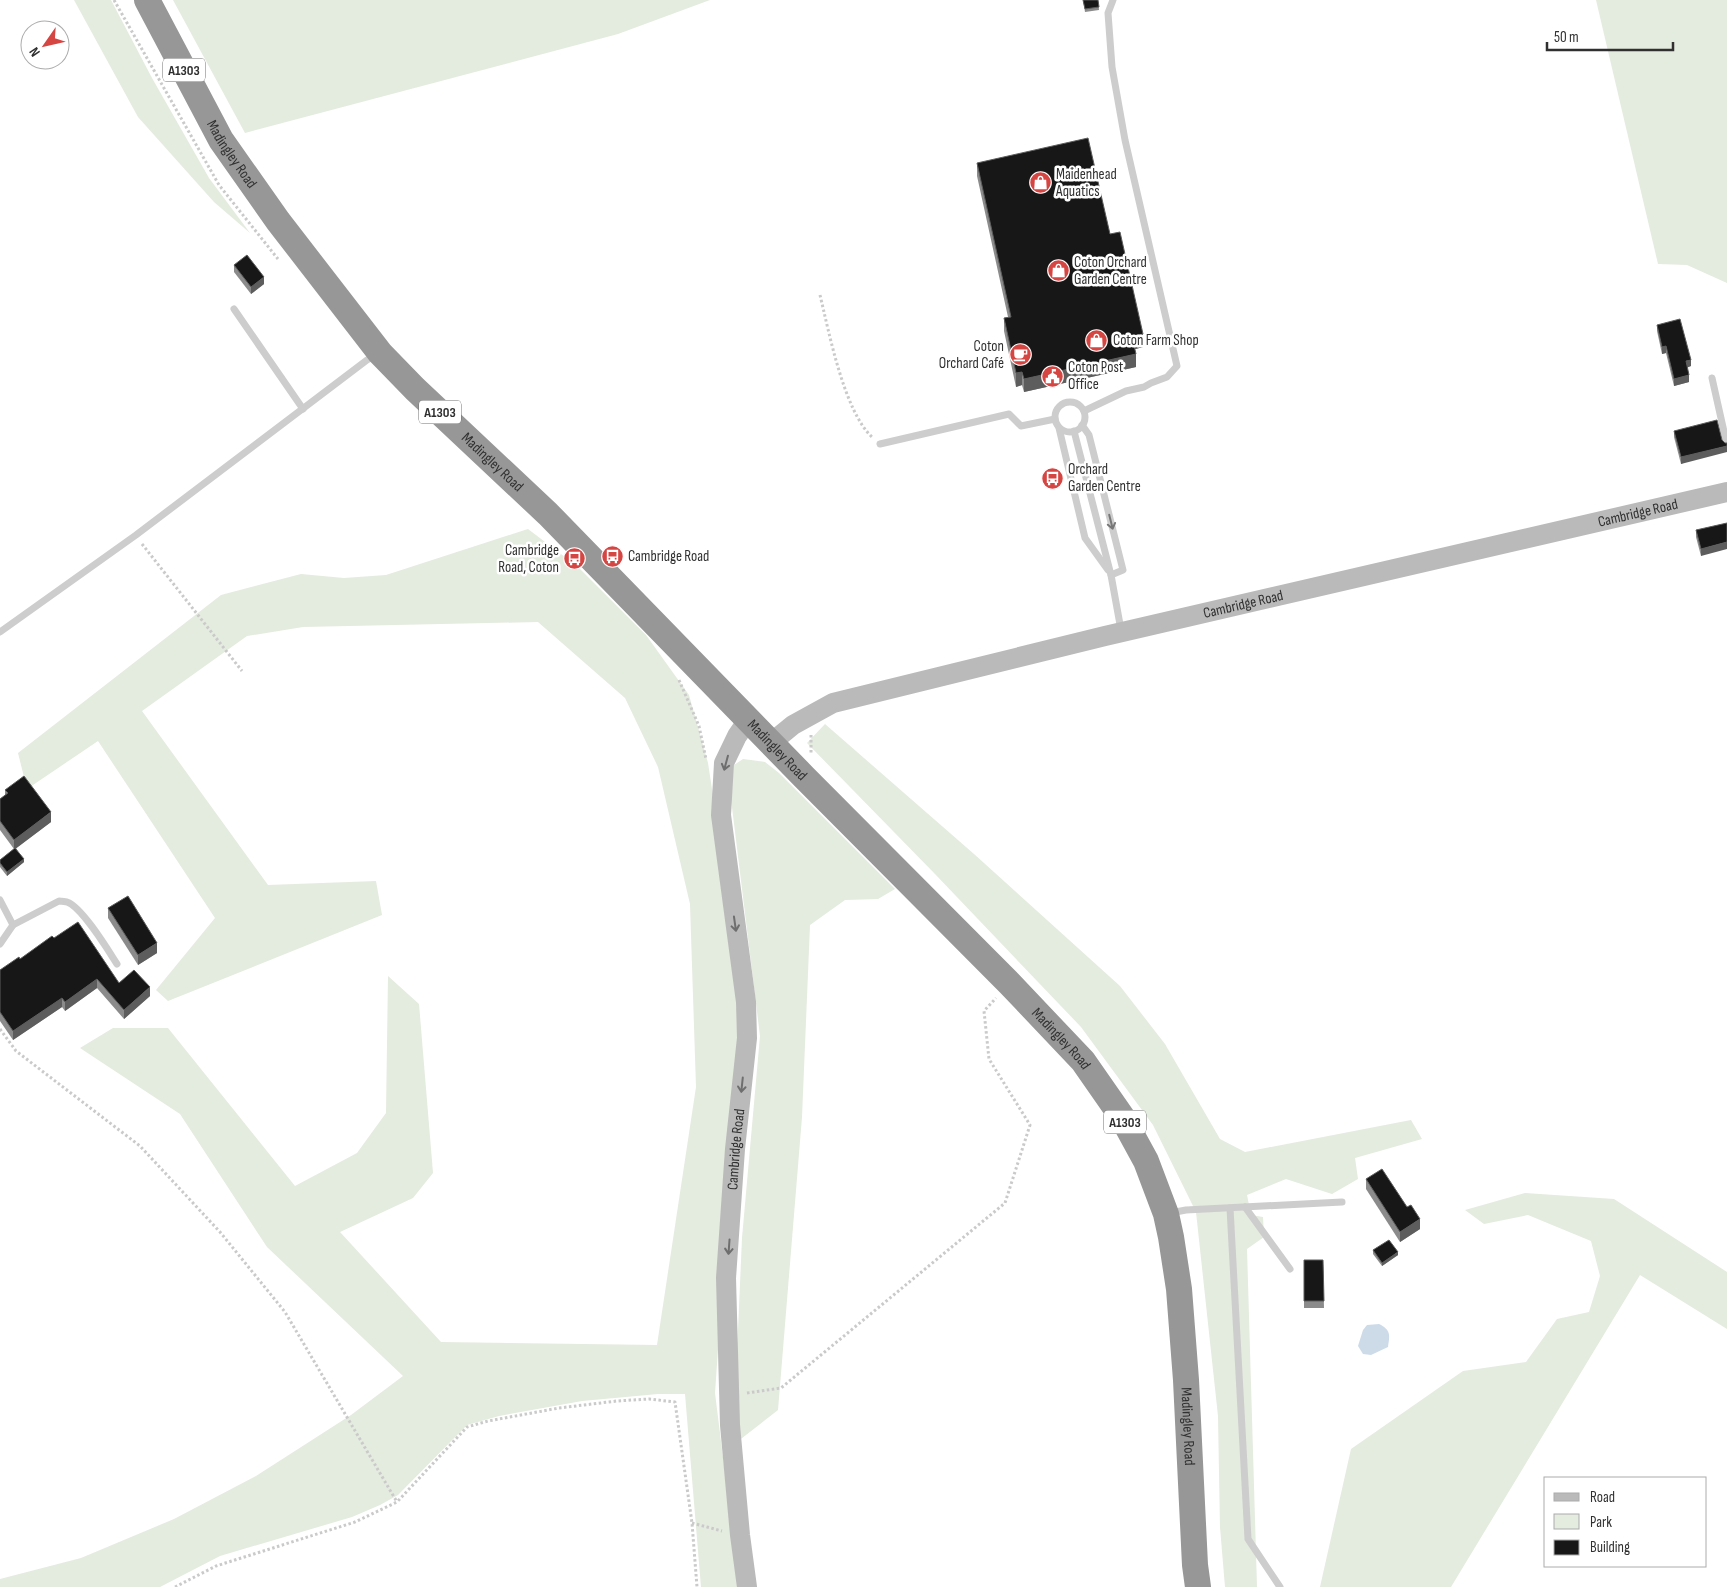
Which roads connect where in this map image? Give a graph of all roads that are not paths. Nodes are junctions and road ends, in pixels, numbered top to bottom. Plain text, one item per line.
1 (147, 0) edge
2 (1113, 0) edge
3 (234, 309) dead end
4 (380, 353) junction
5 (1712, 378) dead end
6 (303, 409) junction
7 (1084, 411) junction
8 (1055, 418) junction
9 (1082, 425) junction
10 (1060, 428) junction
11 (1074, 431) junction
12 (880, 444) road end
13 (1727, 444) edge
14 (1727, 492) edge
15 (1111, 575) junction
16 (0, 632) edge
17 (1122, 632) junction
18 (748, 720) junction
19 (771, 743) junction
20 (0, 900) edge
21 (13, 925) junction
22 (0, 944) edge
23 (117, 964) dead end
24 (1342, 1202) dead end
25 (1245, 1207) junction
26 (1230, 1208) junction
27 (1166, 1214) junction
28 (1290, 1268) dead end
29 (747, 1587) edge
30 (1198, 1587) edge
31 (1280, 1587) edge

1 - 4 highway, Madingley Road / A1303
2 - 7 lane
3 - 6 lane
4 - 6 lane
4 - 18 highway, Madingley Road / A1303
5 - 13 lane
6 - 16 lane
7 - 8 lane
7 - 9 lane
8 - 10 lane
8 - 12 lane
9 - 11 lane
9 -> 15 lane
10 - 11 lane
10 - 15 lane
11 - 15 lane
14 - 17 street, Cambridge Road
15 - 17 lane
17 - 19 street, Cambridge Road
18 - 19 highway, Madingley Road / A1303
18 -> 29 street, Cambridge Road
19 - 27 highway, Madingley Road / A1303
20 - 21 lane
21 - 22 lane
21 - 23 lane
24 - 25 lane
25 - 26 lane
25 - 28 lane
26 - 27 lane
26 - 31 lane
27 - 30 highway, Madingley Road / A1303

